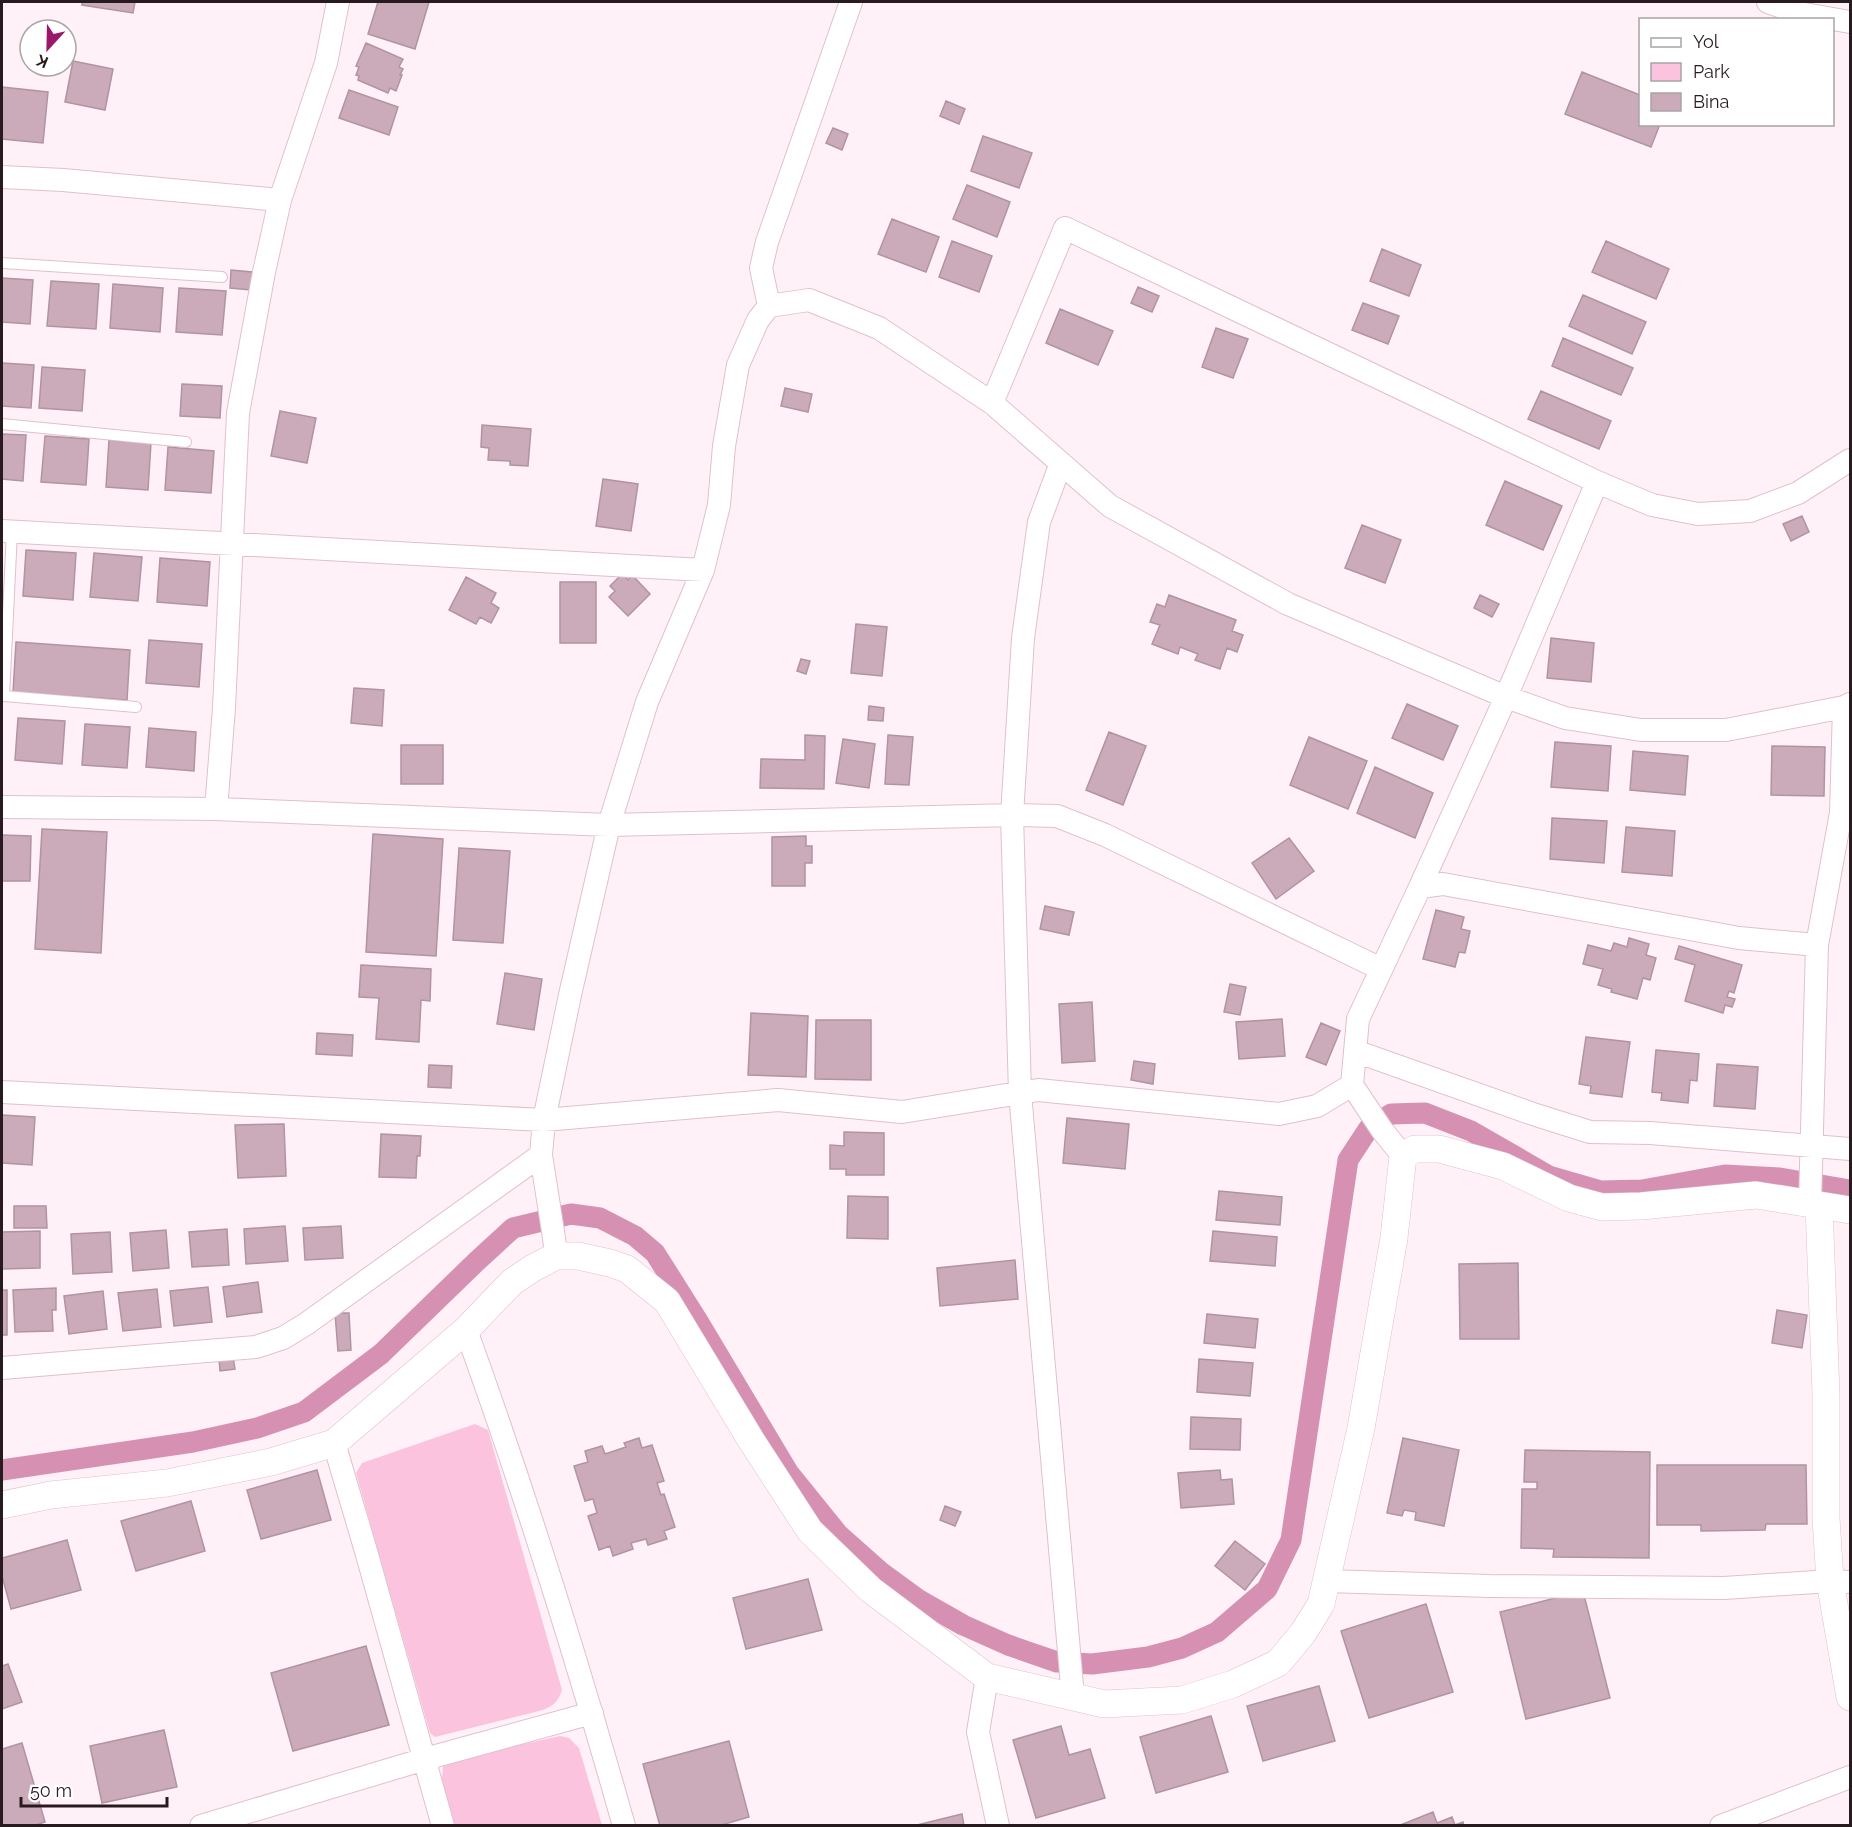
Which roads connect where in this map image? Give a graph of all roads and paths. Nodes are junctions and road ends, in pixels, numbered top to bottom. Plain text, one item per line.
1 (338, 2) edge
2 (851, 2) edge
3 (1767, 2) edge
4 (1828, 18) edge
5 (1834, 19) edge
6 (1851, 22) edge
7 (2, 177) edge
8 (280, 200) junction
9 (2, 263) edge
10 (222, 277) dead end
11 (770, 306) junction
12 (992, 403) junction
13 (2, 424) edge
14 (186, 442) dead end
15 (1851, 460) edge
16 (1061, 464) junction
17 (1597, 482) junction
18 (7, 531) edge
19 (231, 545) junction
20 (703, 570) junction
21 (1506, 697) junction
22 (1847, 705) edge
23 (136, 707) dead end
24 (2, 807) edge
25 (216, 810) junction
26 (1012, 815) junction
27 (609, 825) junction
28 (1420, 887) junction
29 (1817, 945) junction
30 (1381, 969) junction
31 (1355, 1052) junction
32 (1352, 1086) junction
33 (2, 1092) edge
34 (1020, 1093) junction
35 (544, 1120) junction
36 (1812, 1146) junction
37 (1851, 1149) edge
38 (541, 1155) junction
39 (1403, 1156) junction
40 (1813, 1195) junction
41 (1851, 1210) edge
42 (555, 1247) junction
43 (466, 1330) junction
44 (2, 1368) edge
45 (334, 1443) junction
46 (2, 1505) edge
47 (1327, 1581) junction
48 (1840, 1581) edge
49 (987, 1677) junction
50 (1073, 1697) junction
51 (1851, 1697) edge
52 (592, 1713) junction
53 (424, 1759) junction
54 (1851, 1777) edge
55 (201, 1826) edge
56 (442, 1826) edge
57 (624, 1826) edge
58 (998, 1826) edge
59 (1721, 1826) edge

1 - 8 street
2 - 11 street
3 - 4 street
5 - 6 street
7 - 8 street
8 - 19 street
9 - 10 lane
11 - 12 street
11 - 20 street
12 - 16 street
12 - 17 street
13 - 14 lane
15 - 17 street
16 - 21 street
16 - 26 street
17 - 21 street
18 - 19 street
18 - 23 lane
19 - 20 street
19 - 25 street
20 - 27 street
21 - 22 street
21 - 28 street
22 - 29 street
24 - 25 street
25 - 27 street
26 - 27 street
26 - 30 street
26 - 34 street
27 - 35 street
28 - 29 street
28 - 30 street
29 - 36 street
30 - 31 street
31 - 32 street
31 - 36 street
32 - 34 street
32 - 39 street
33 - 35 street
34 - 35 street
34 - 50 street
35 - 38 street
36 - 37 street
36 - 40 street
38 - 42 street
38 - 44 street
39 - 40 street
39 - 47 street
40 - 41 street
40 - 48 street
42 - 43 street
42 - 49 street
43 - 45 street
43 - 52 street
45 - 46 street
45 - 53 street
47 - 48 street
47 - 50 street
48 - 51 street
49 - 50 street
49 - 58 street
52 - 53 street
52 - 57 street
53 - 55 street
53 - 56 street
54 - 59 street

